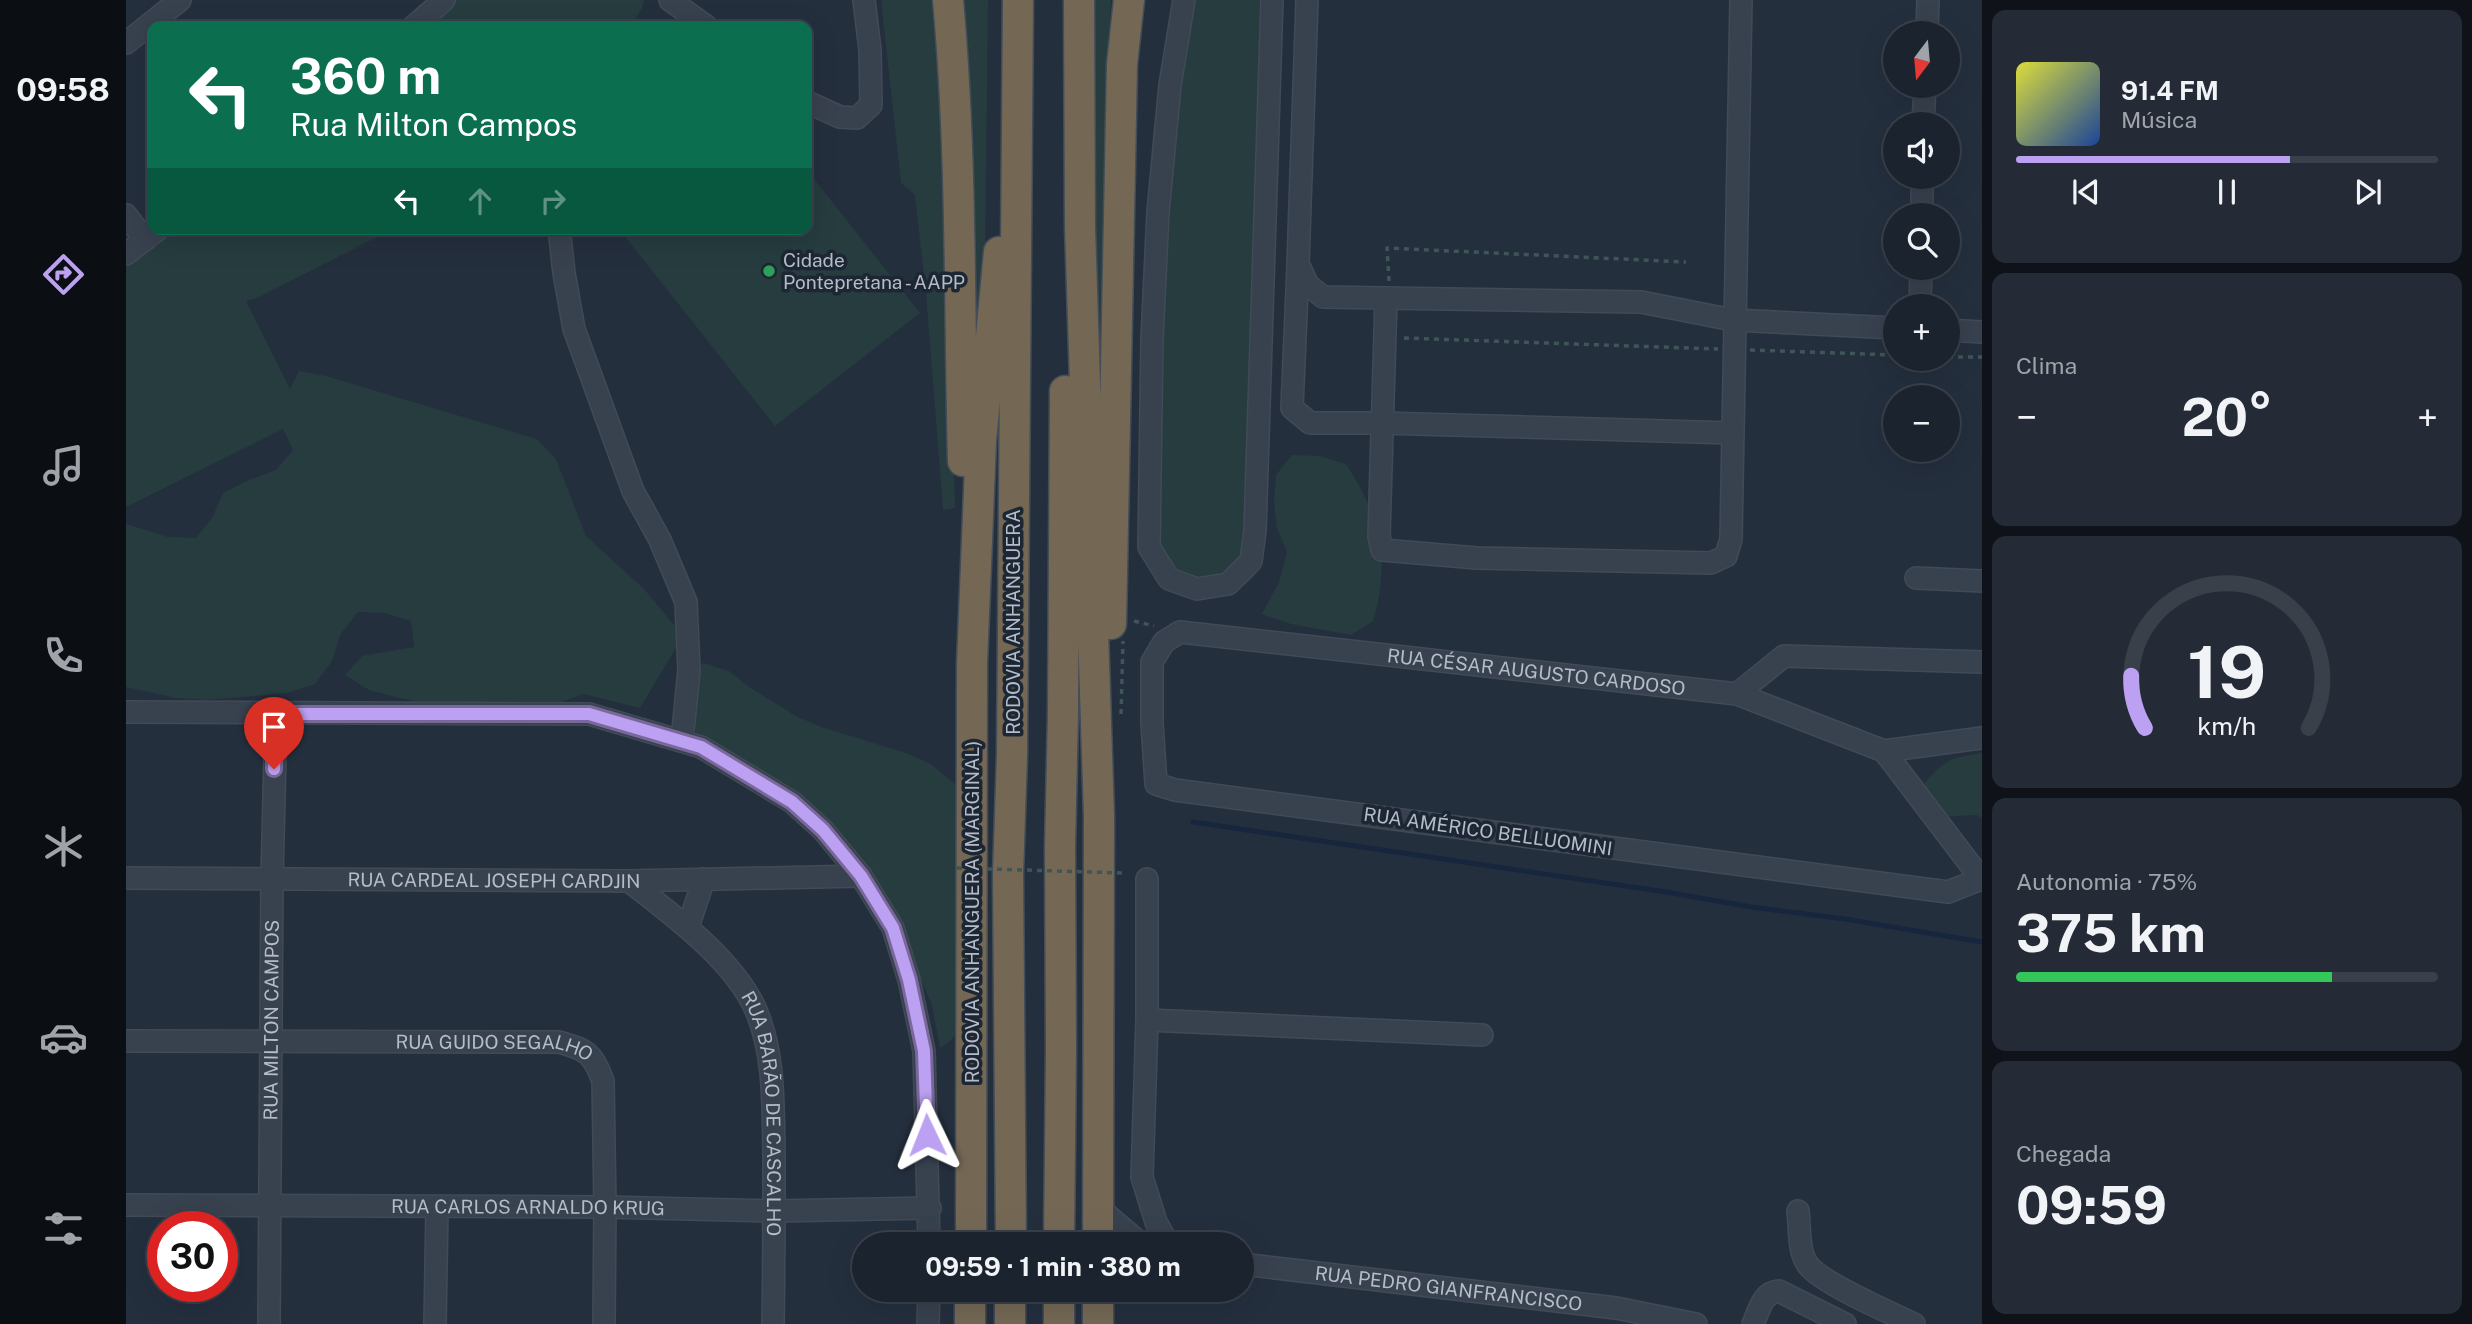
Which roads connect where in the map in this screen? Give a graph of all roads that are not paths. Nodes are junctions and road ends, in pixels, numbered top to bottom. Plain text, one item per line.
1 (180, 0) edge
2 (444, 0) edge
3 (670, 0) edge
4 (864, 0) edge
5 (948, 0) edge
6 (1063, 0) edge
7 (1079, 0) edge
8 (1129, 0) edge
9 (1184, 0) edge
10 (1272, 0) edge
11 (1307, 0) edge
12 (1741, 0) edge
13 (1928, 0) edge
14 (1018, 8) edge
15 (699, 15) edge
16 (154, 21) edge
17 (420, 21) edge
18 (1927, 21) edge
19 (147, 26) edge
20 (126, 43) edge
21 (812, 104) edge
22 (126, 215) edge
23 (147, 231) edge
24 (150, 235) edge
25 (560, 237) dead end
26 (126, 254) edge
27 (1298, 264) junction
28 (1386, 299) junction
29 (1733, 320) junction
30 (1883, 327) edge
31 (1960, 330) edge
32 (1982, 331) edge
33 (1381, 423) junction
34 (1733, 433) junction
35 (1916, 578) dead end
36 (1982, 581) edge
37 (1180, 632) joint
38 (1982, 662) edge
39 (972, 664) junction
40 (1737, 694) junction
41 (126, 712) edge
42 (276, 714) junction
43 (1982, 738) edge
44 (682, 741) junction
45 (1884, 751) junction
46 (1099, 816) junction
47 (861, 876) junction
48 (126, 878) edge
49 (272, 879) junction
50 (704, 879) junction
51 (1147, 879) dead end
52 (1982, 880) edge
53 (629, 881) junction
54 (688, 927) junction
55 (1147, 1020) junction
56 (1482, 1035) dead end
57 (126, 1041) edge
58 (271, 1042) junction
59 (1098, 1202) junction
60 (126, 1205) edge
61 (269, 1207) junction
62 (605, 1207) junction
63 (436, 1208) junction
64 (930, 1208) junction
65 (774, 1211) junction
66 (1798, 1211) dead end
67 (929, 1232) edge
68 (971, 1232) edge
69 (1011, 1232) edge
70 (1059, 1232) edge
71 (1098, 1232) edge
72 (1128, 1232) edge
73 (1161, 1232) edge
74 (1254, 1265) edge
75 (929, 1302) edge
76 (970, 1302) edge
77 (1010, 1302) edge
78 (1059, 1302) edge
79 (1098, 1302) edge
80 (269, 1324) edge
81 (435, 1324) edge
82 (604, 1324) edge
83 (773, 1324) edge
84 (928, 1324) edge
85 (970, 1324) edge
86 (1010, 1324) edge
87 (1059, 1324) edge
88 (1098, 1324) edge
89 (1696, 1324) edge
90 (1753, 1324) edge
91 (1845, 1324) edge
92 (1914, 1324) edge

1 - 16 street
2 - 17 street
3 - 15 street
4 - 21 street
5 - 39 highway
6 - 70 highway
7 - 46 highway
8 - 46 highway
9 - 10 street
11 - 27 street
12 - 29 street
13 - 18 street
14 - 39 highway
14 - 69 highway, RODOVIA ANHANGUERA
19 - 20 street
22 - 23 street
24 - 26 street
25 - 44 street
27 - 28 street
27 - 33 street
28 - 29 street
28 - 33 street
29 - 30 street
29 - 34 street
31 - 32 street
33 - 34 street
33 - 34 street
35 - 36 street
37 - 40 street, RUA CÉSAR AUGUSTO CARDOSO
37 - 52 street, RUA AMÉRICO BELLUOMINI
38 - 40 street
39 - 68 highway, RODOVIA ANHANGUERA (MARGINAL)
40 - 45 street, RUA CÉSAR AUGUSTO CARDOSO
41 - 42 street
42 - 44 street
42 - 49 street, RUA MILTON CAMPOS
43 - 45 street
44 - 47 street
45 - 52 street
46 - 59 highway
47 - 50 street, RUA CARDEAL JOSEPH CARDJIN
47 - 64 street
48 - 49 street, RUA CARDEAL JOSEPH CARDJIN
49 - 53 street, RUA CARDEAL JOSEPH CARDJIN
49 - 58 street, RUA MILTON CAMPOS
50 - 53 street, RUA CARDEAL JOSEPH CARDJIN
50 - 54 street
51 - 55 street
53 - 54 street, RUA BARÃO DE CASCALHO
54 - 65 street, RUA BARÃO DE CASCALHO
55 - 56 street
55 - 73 street
57 - 58 street, RUA GUIDO SEGALHO
58 - 61 street, RUA MILTON CAMPOS
58 - 62 street, RUA GUIDO SEGALHO
59 - 71 highway
59 - 72 street
60 - 61 street, RUA CARLOS ARNALDO KRUG
61 - 63 street, RUA CARLOS ARNALDO KRUG
61 - 80 street, RUA MILTON CAMPOS
62 - 63 street, RUA CARLOS ARNALDO KRUG
62 - 65 street, RUA CARLOS ARNALDO KRUG
62 - 82 street, RUA GUIDO SEGALHO
63 - 81 street
64 - 65 street, RUA CARLOS ARNALDO KRUG
64 - 67 street
65 - 83 street, RUA BARÃO DE CASCALHO
66 - 92 street
74 - 89 street, RUA PEDRO GIANFRANCISCO
75 - 84 street
76 - 85 highway
77 - 86 highway
78 - 87 highway
79 - 88 highway
90 - 91 street

